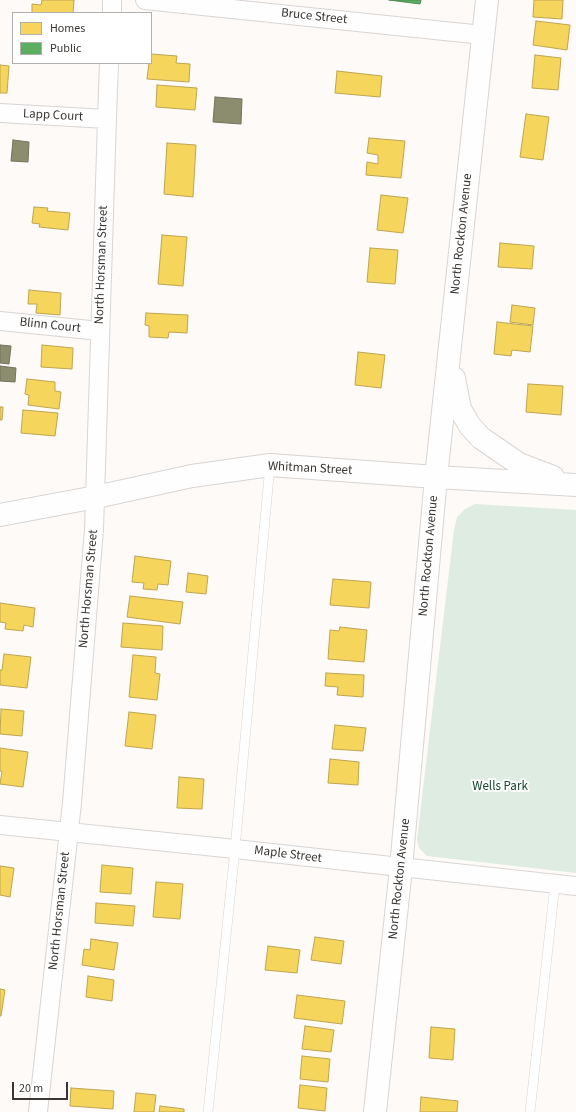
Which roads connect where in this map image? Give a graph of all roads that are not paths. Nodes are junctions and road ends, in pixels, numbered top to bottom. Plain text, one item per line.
1 (112, 0) edge
2 (145, 0) edge
3 (487, 0) edge
4 (112, 12) edge
5 (483, 35) junction
6 (109, 64) edge
7 (0, 113) edge
8 (107, 119) junction
9 (0, 321) edge
10 (100, 331) junction
11 (450, 350) junction
12 (270, 465) junction
13 (436, 477) junction
14 (573, 485) edge
15 (96, 497) junction
16 (0, 515) edge
17 (0, 825) edge
18 (69, 833) junction
19 (235, 849) junction
20 (401, 868) junction
21 (555, 884) junction
22 (576, 886) edge
23 (38, 1112) edge
24 (208, 1112) edge
25 (375, 1112) edge
26 (530, 1112) edge

1 - 4 street
2 - 5 street, Bruce Street
3 - 5 main road, North Rockton Avenue
5 - 11 main road, North Rockton Avenue
6 - 8 street, North Horsman Street
7 - 8 street, Lapp Court
8 - 10 street, North Horsman Street
9 - 10 street, Blinn Court
10 - 15 street, North Horsman Street
11 - 13 main road, North Rockton Avenue
11 - 14 main road
12 - 13 main road, Whitman Street
12 - 15 main road, Whitman Street
12 - 19 lane
13 - 14 main road, Whitman Street
13 - 20 main road, North Rockton Avenue
15 - 16 main road, Whitman Street
15 - 18 street, North Horsman Street
17 - 18 street, Maple Street
18 - 19 street, Maple Street
18 - 23 street, North Horsman Street
19 - 20 street, Maple Street
19 - 24 lane
20 - 21 street, Maple Street
20 - 25 main road, North Rockton Avenue
21 - 22 street, Maple Street
21 - 26 lane

